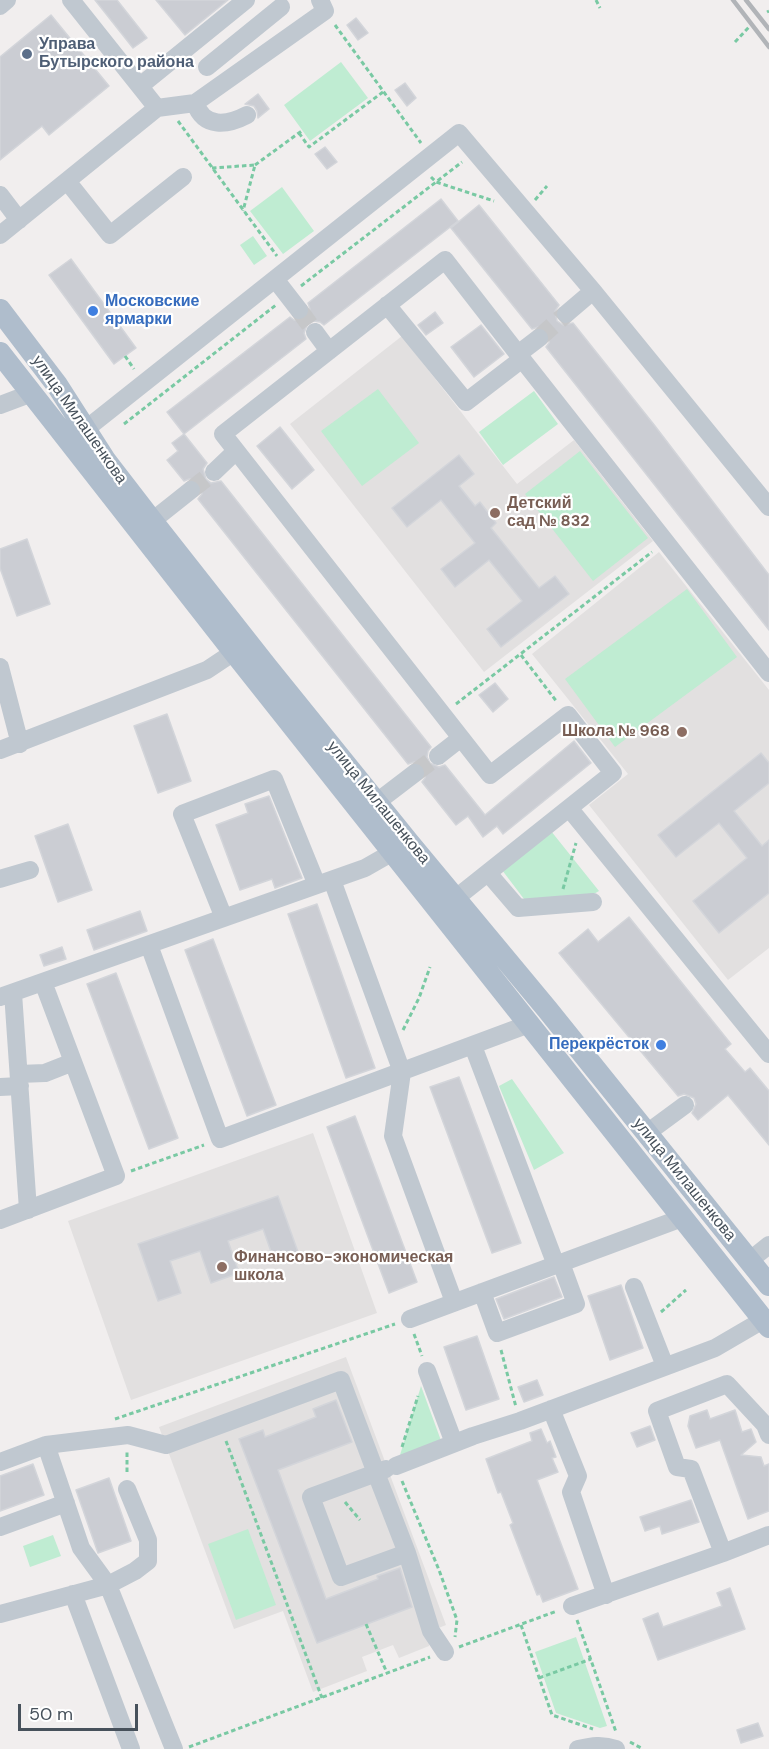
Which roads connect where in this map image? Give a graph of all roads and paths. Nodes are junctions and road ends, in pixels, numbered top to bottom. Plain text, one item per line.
1 (7, 0) edge
2 (71, 0) edge
3 (246, 0) edge
4 (596, 0) edge
5 (323, 5) edge
6 (0, 6) edge
7 (280, 7) dead end
8 (600, 9) dead end
9 (216, 24) junction
10 (749, 27) dead end
11 (735, 42) dead end
12 (233, 46) junction
13 (207, 67) dead end
14 (140, 86) junction
15 (383, 92) junction
16 (195, 103) junction
17 (157, 108) junction
18 (247, 115) dead end
19 (181, 125) dead end
20 (409, 127) dead end
21 (421, 164) junction
22 (255, 165) junction
23 (212, 168) junction
24 (183, 177) dead end
25 (67, 181) junction
26 (0, 195) edge
27 (243, 211) junction
28 (525, 211) junction
29 (19, 220) junction
30 (0, 235) edge
31 (281, 274) junction
32 (593, 291) junction
33 (387, 305) junction
34 (0, 310) edge
35 (299, 310) tunnel mouth
36 (566, 314) tunnel mouth
37 (315, 332) tunnel mouth
38 (539, 338) tunnel mouth
39 (329, 351) junction
40 (0, 354) edge
41 (520, 356) junction
42 (32, 393) junction
43 (0, 405) edge
44 (56, 424) junction
45 (86, 429) junction
46 (236, 451) junction
47 (214, 472) tunnel mouth
48 (191, 490) tunnel mouth
49 (769, 507) edge
50 (152, 521) junction
51 (665, 541) junction
52 (234, 652) junction
53 (520, 654) junction
54 (0, 667) edge
55 (769, 673) edge
56 (443, 715) junction
57 (568, 715) junction
58 (461, 738) junction
59 (20, 744) junction
60 (0, 750) edge
61 (438, 756) tunnel mouth
62 (415, 773) tunnel mouth
63 (377, 802) junction
64 (569, 808) junction
65 (582, 825) junction
66 (393, 852) junction
67 (30, 870) dead end
68 (488, 873) junction
69 (0, 879) edge
70 (324, 883) junction
71 (456, 898) junction
72 (593, 902) dead end
73 (558, 905) junction
74 (224, 918) junction
75 (148, 945) junction
76 (430, 967) dead end
77 (43, 982) junction
78 (7, 995) edge
79 (529, 1024) junction
80 (473, 1046) junction
81 (394, 1051) junction
82 (769, 1054) edge
83 (73, 1062) junction
84 (402, 1072) junction
85 (19, 1080) junction
86 (0, 1087) edge
87 (685, 1104) dead end
88 (647, 1133) junction
89 (220, 1139) junction
90 (116, 1176) junction
91 (28, 1210) junction
92 (682, 1218) junction
93 (0, 1221) edge
94 (769, 1245) edge
95 (749, 1261) junction
96 (559, 1264) junction
97 (769, 1285) edge
98 (634, 1287) dead end
99 (686, 1290) dead end
100 (482, 1292) junction
101 (454, 1302) junction
102 (410, 1319) junction
103 (649, 1324) junction
104 (766, 1324) edge
105 (497, 1333) junction
106 (665, 1366) junction
107 (427, 1371) junction
108 (551, 1409) junction
109 (127, 1414) dead end
110 (520, 1420) junction
111 (220, 1425) junction
112 (769, 1435) edge
113 (454, 1443) junction
114 (46, 1444) junction
115 (0, 1462) edge
116 (386, 1469) junction
117 (126, 1489) dead end
118 (334, 1489) junction
119 (66, 1503) junction
120 (360, 1520) dead end
121 (0, 1527) edge
122 (769, 1534) edge
123 (407, 1553) junction
124 (723, 1553) junction
125 (108, 1584) junction
126 (73, 1594) junction
127 (606, 1595) junction
128 (572, 1606) junction
129 (0, 1613) edge
130 (366, 1624) dead end
131 (521, 1625) junction
132 (449, 1650) junction
133 (591, 1659) junction
134 (387, 1673) junction
135 (539, 1678) junction
136 (322, 1698) junction
137 (552, 1714) dead end
138 (620, 1742) edge
139 (131, 1749) edge
140 (174, 1749) edge
141 (184, 1749) edge
142 (578, 1749) edge
143 (643, 1749) edge

1 - 6 street
2 - 14 street
3 - 9 street
4 - 8 path
5 - 15 path
5 - 16 street
7 - 12 street
9 - 12 street
9 - 14 street
10 - 11 path
12 - 13 street
14 - 17 street
15 - 20 path
15 - 22 path
16 - 17 street
16 - 18 street
17 - 25 street
19 - 23 path
21 - 28 path
21 - 28 street
21 - 31 street
22 - 23 path
22 - 27 path
23 - 27 path
24 - 25 street
25 - 29 street
26 - 29 street
27 - 31 path
28 - 32 street
29 - 30 street
31 - 35 street
31 - 45 street
32 - 36 street
32 - 49 street
33 - 39 street
33 - 41 street
33 - 41 street
34 - 45 main road, улица Милашенкова
37 - 39 street
38 - 41 street
39 - 46 street
40 - 42 main road, улица Милашенкова
41 - 51 street
42 - 43 street
42 - 44 main road, улица Милашенкова
44 - 45 street
44 - 52 main road, улица Милашенкова
45 - 50 main road, улица Милашенкова
46 - 47 street
46 - 56 street
48 - 50 street
50 - 63 main road, улица Милашенкова
51 - 53 path
51 - 55 street
52 - 59 street
52 - 66 main road, улица Милашенкова
53 - 56 path
53 - 57 path
54 - 59 street
56 - 58 street
57 - 58 street
57 - 64 street
58 - 61 street
59 - 60 street
62 - 63 street
63 - 71 main road, улица Милашенкова
64 - 65 street
64 - 68 street
65 - 73 path
65 - 82 street
66 - 70 street
66 - 79 main road, улица Милашенкова
67 - 69 street
68 - 71 street
68 - 73 street
70 - 74 street
70 - 74 street
70 - 81 street
71 - 88 main road, улица Милашенкова
72 - 73 street
74 - 75 street
75 - 77 street
75 - 89 street
76 - 81 path
77 - 78 street
77 - 83 street
78 - 85 street
79 - 80 street
79 - 92 main road, улица Милашенкова
80 - 84 street
80 - 96 street
81 - 84 street
83 - 85 street
83 - 90 street
84 - 89 street
84 - 101 street
85 - 86 street
85 - 91 street
87 - 88 street
88 - 95 main road, улица Милашенкова
89 - 90 path
90 - 91 street
91 - 93 street
92 - 96 street
92 - 104 main road, улица Милашенкова
94 - 95 street
95 - 97 main road, улица Милашенкова
96 - 100 street
96 - 105 street
98 - 103 street
99 - 103 path
100 - 101 street
100 - 105 street
101 - 102 street
102 - 107 path
102 - 109 path
103 - 106 street
104 - 106 street
105 - 110 path
106 - 108 street
107 - 113 street
107 - 116 path
108 - 110 street
108 - 127 street
110 - 113 street
111 - 114 street
111 - 116 street
111 - 136 path
112 - 124 street
113 - 116 street
114 - 115 street
114 - 119 street
116 - 118 street
116 - 123 street
116 - 132 path
117 - 125 street
118 - 120 path
118 - 123 street
119 - 121 street
119 - 125 street
122 - 124 street
123 - 132 street
124 - 127 street
125 - 126 street
125 - 140 street
126 - 129 street
126 - 139 street
127 - 128 street
128 - 131 path
128 - 133 path
130 - 134 path
131 - 132 path
131 - 135 path
132 - 134 path
133 - 135 path
133 - 138 path
134 - 136 path
135 - 137 path
136 - 141 path
138 - 142 street
138 - 143 path

